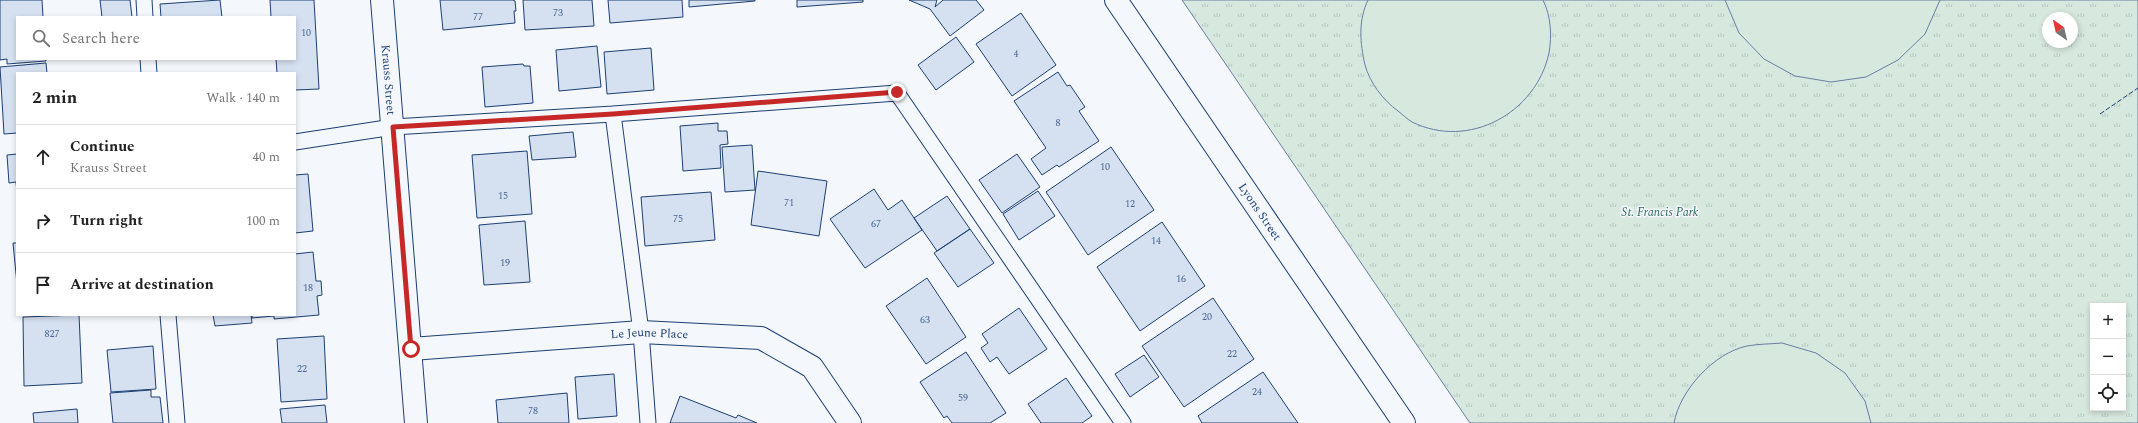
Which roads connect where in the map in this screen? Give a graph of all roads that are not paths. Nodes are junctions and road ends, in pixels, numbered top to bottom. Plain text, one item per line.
1 (144, 0) edge
2 (382, 0) edge
3 (1116, 0) edge
4 (145, 16) edge
5 (148, 60) edge
6 (149, 72) edge
7 (613, 114) junction
8 (393, 127) junction
9 (296, 142) edge
10 (168, 316) edge
11 (641, 332) junction
12 (411, 349) junction
13 (177, 423) edge
14 (416, 423) edge
15 (648, 423) edge
16 (850, 423) edge
17 (1123, 423) edge
18 (1404, 423) edge

1 - 4 lane
2 - 8 street, Krauss Street
3 - 18 street, Lyons Street
5 - 6 lane
7 - 8 lane
7 - 11 lane
7 - 17 lane
8 - 9 lane
8 - 12 street, Krauss Street
10 - 13 lane
11 - 12 street, Le Jeune Place
11 - 15 lane
11 - 16 street, Le Jeune Place
12 - 14 street, Krauss Street

